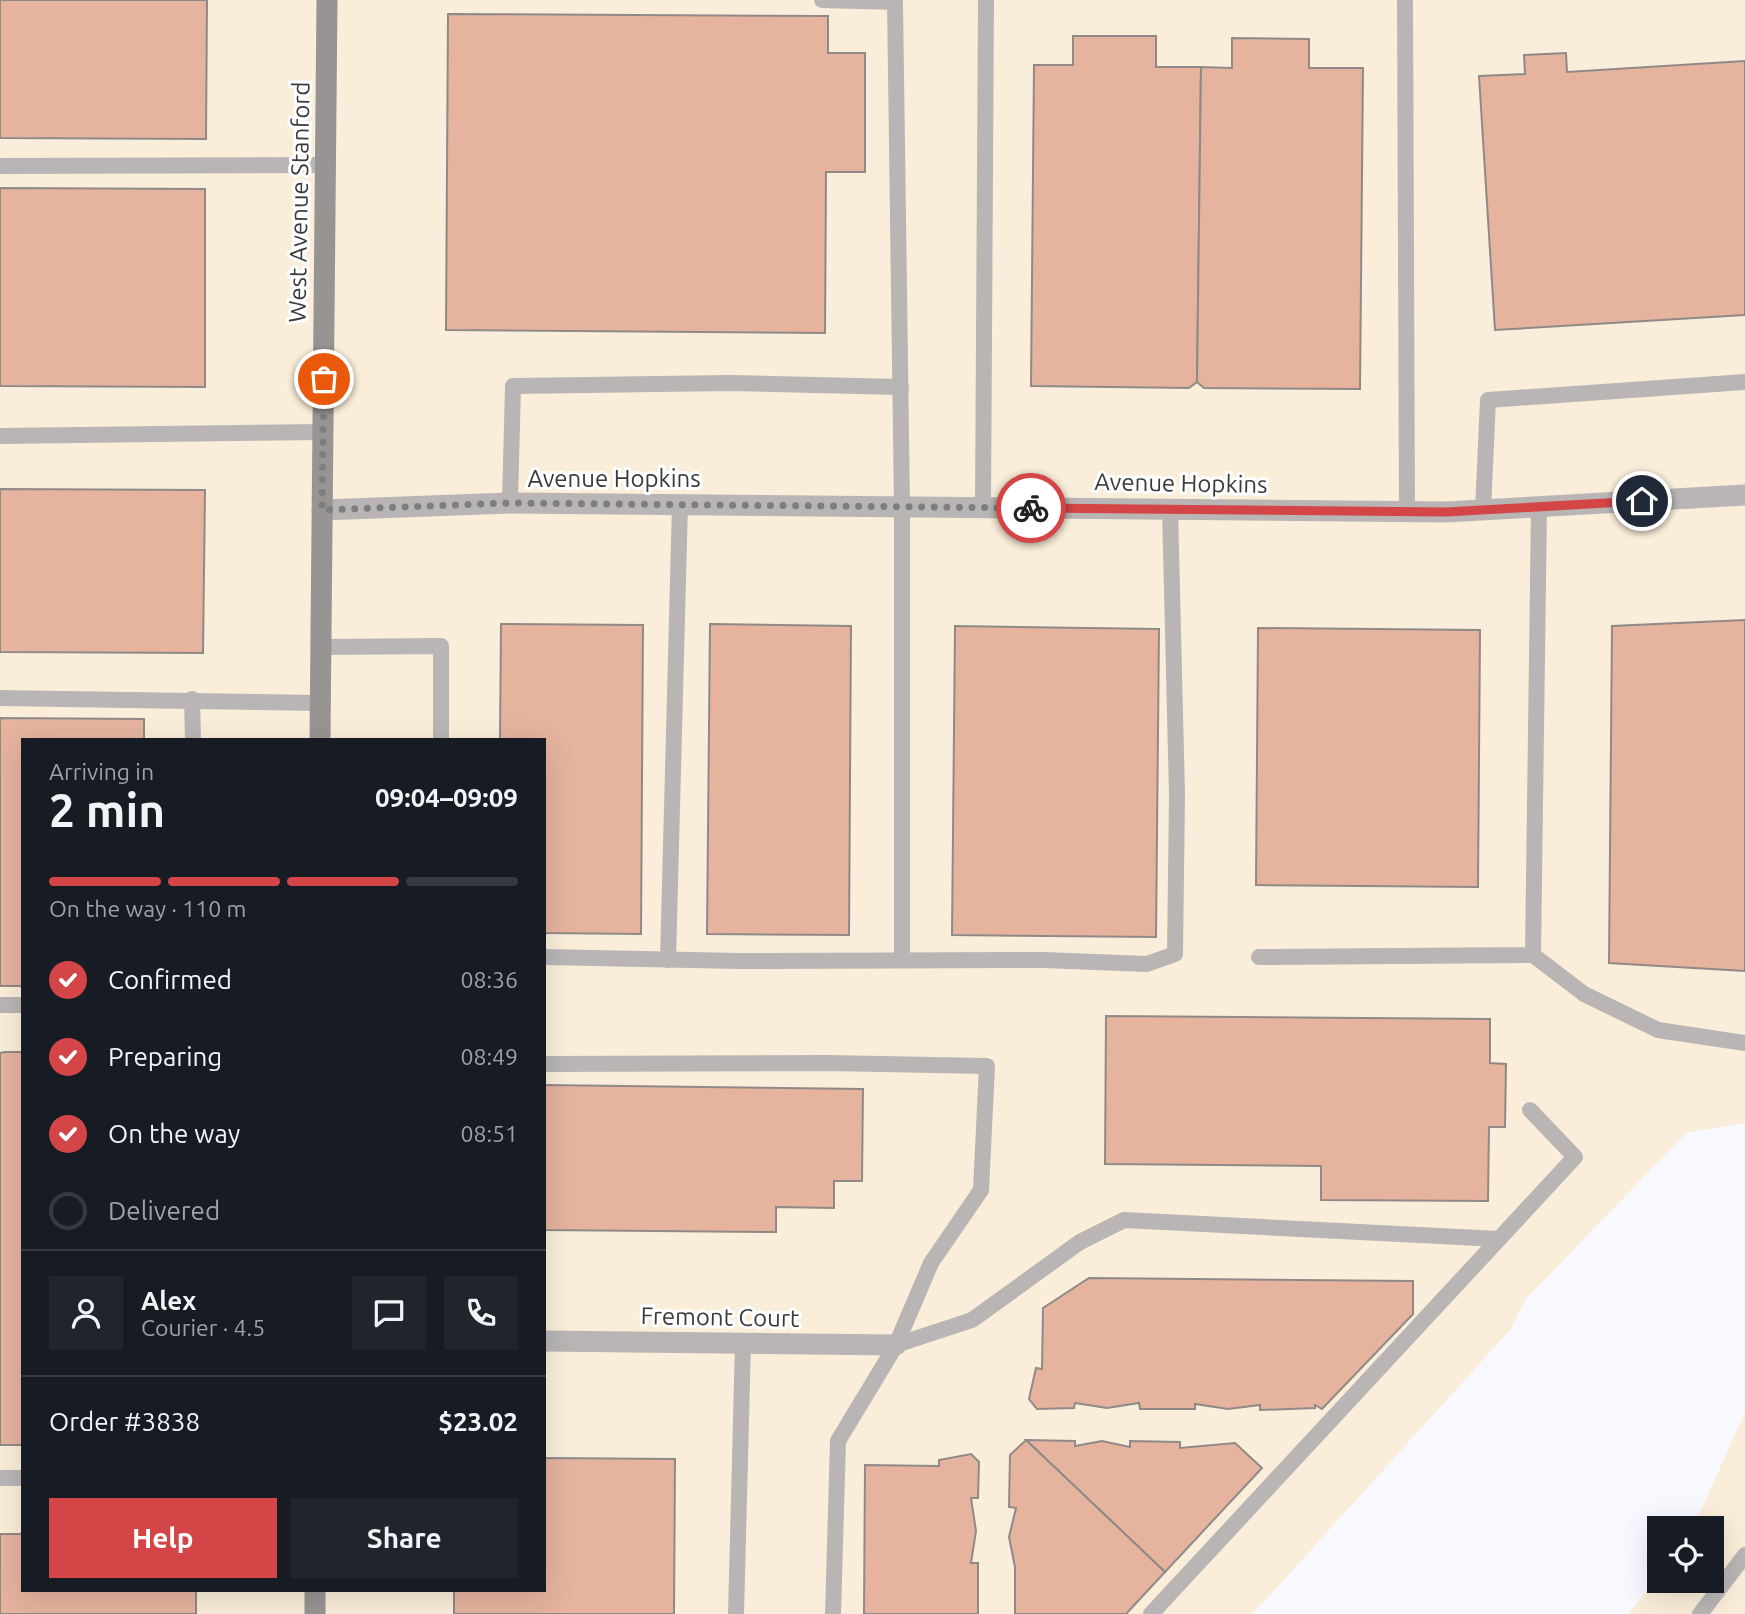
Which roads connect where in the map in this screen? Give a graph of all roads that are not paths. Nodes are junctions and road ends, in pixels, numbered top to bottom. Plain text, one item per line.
1 (327, 0) edge
2 (822, 0) edge
3 (986, 0) edge
4 (1405, 0) edge
5 (326, 165) junction
6 (0, 166) edge
7 (1745, 382) edge
8 (901, 387) junction
9 (324, 432) junction
10 (0, 436) edge
11 (1745, 495) edge
12 (510, 503) junction
13 (680, 504) junction
14 (902, 506) junction
15 (983, 507) junction
16 (1539, 507) junction
17 (1170, 509) junction
18 (322, 510) junction
19 (1483, 510) junction
20 (1407, 512) junction
21 (320, 647) junction
22 (0, 698) edge
23 (192, 699) junction
24 (320, 703) junction
25 (193, 738) edge
26 (320, 738) edge
27 (441, 738) edge
28 (1533, 954) junction
29 (546, 957) edge
30 (1259, 957) dead end
31 (668, 960) junction
32 (902, 960) junction
33 (0, 1005) edge
34 (21, 1005) edge
35 (1745, 1043) edge
36 (546, 1064) edge
37 (1530, 1110) dead end
38 (1499, 1239) junction
39 (546, 1341) edge
40 (743, 1343) junction
41 (896, 1345) junction
42 (0, 1478) edge
43 (21, 1478) edge
44 (1745, 1555) edge
45 (315, 1592) edge
46 (315, 1614) edge
47 (736, 1614) edge
48 (833, 1614) edge
49 (1151, 1614) edge
50 (1700, 1614) edge

1 - 5 street, West Avenue Stanford
2 - 8 lane
3 - 15 lane
4 - 20 lane
5 - 6 lane
5 - 9 street, West Avenue Stanford
7 - 19 lane
8 - 12 lane
8 - 14 lane
9 - 10 lane
9 - 18 street, West Avenue Stanford
11 - 16 street, Avenue Hopkins
12 - 13 street, Avenue Hopkins
12 - 18 street, Avenue Hopkins
13 - 14 street, Avenue Hopkins
13 - 31 lane
14 - 15 street, Avenue Hopkins
14 - 32 lane
15 - 17 street, Avenue Hopkins
16 - 19 street, Avenue Hopkins
16 - 28 lane
17 - 20 street, Avenue Hopkins
17 - 32 lane
18 - 21 street, West Avenue Stanford
19 - 20 street, Avenue Hopkins
21 - 24 street, West Avenue Stanford
21 - 27 lane
22 - 23 lane
23 - 24 lane
23 - 25 lane
24 - 26 street, West Avenue Stanford
28 - 30 lane
28 - 35 lane
29 - 31 lane
31 - 32 lane
33 - 34 lane
36 - 41 lane
37 - 38 lane
38 - 41 lane
38 - 49 lane
39 - 40 street, Fremont Court
40 - 41 street, Fremont Court
40 - 47 lane
41 - 48 lane
42 - 43 lane
44 - 50 lane
45 - 46 street

